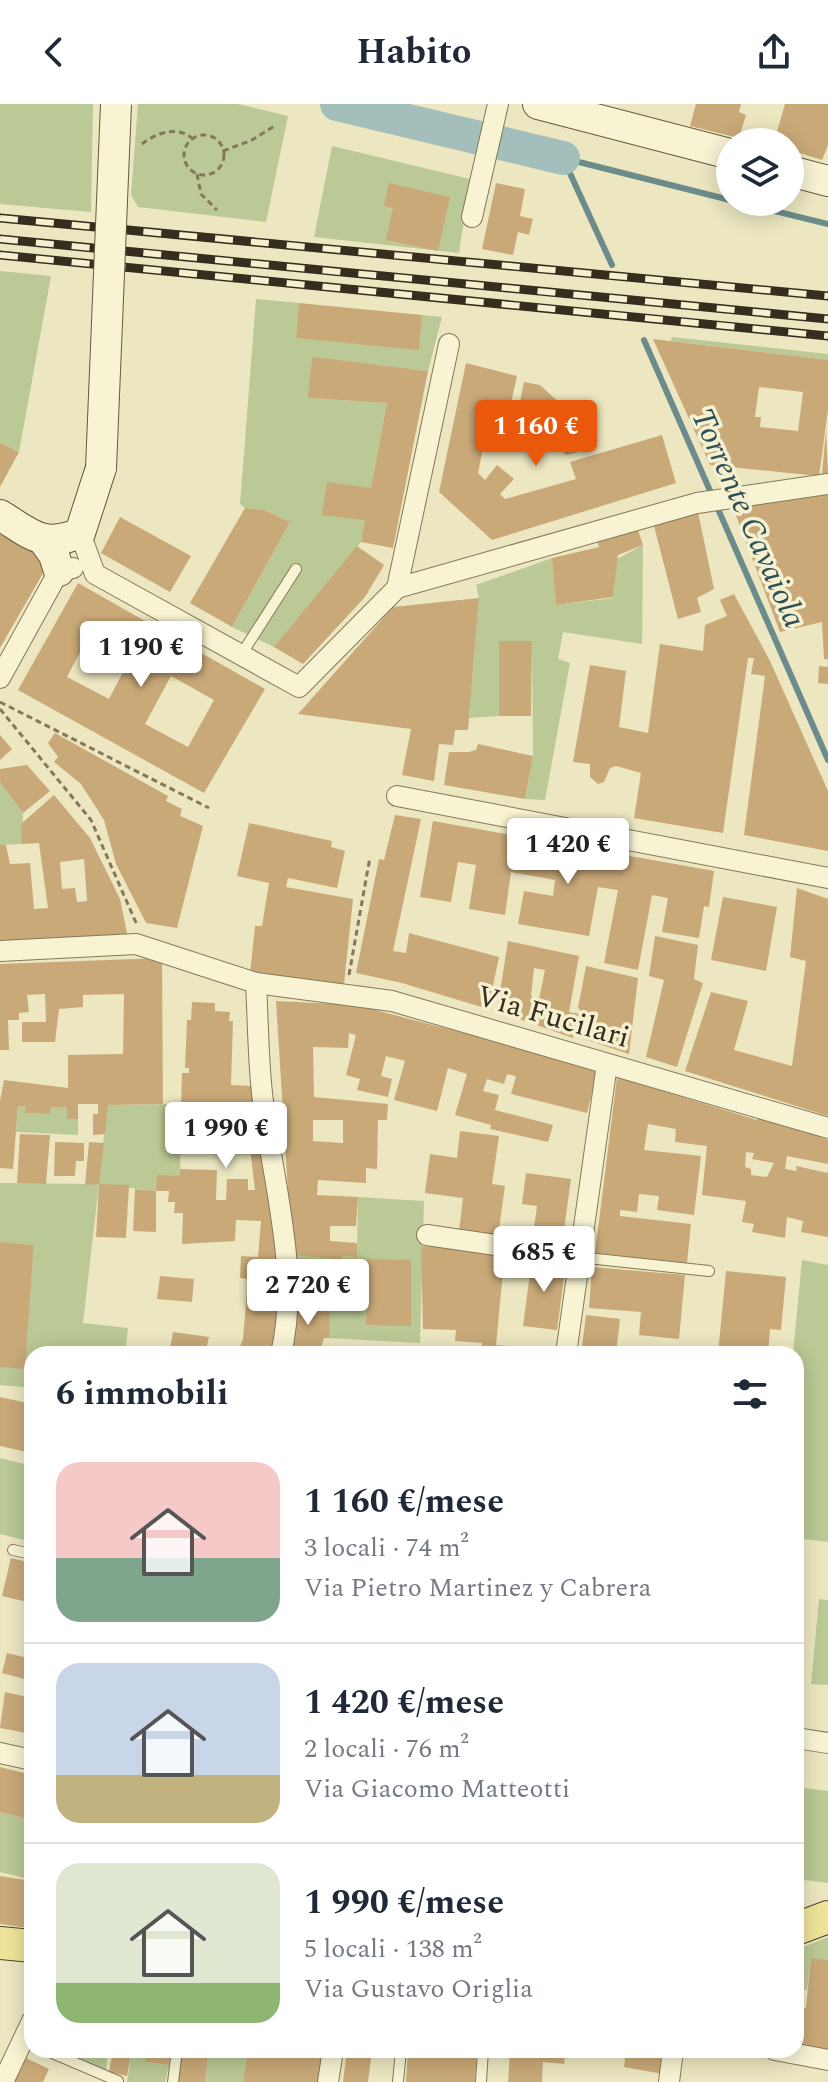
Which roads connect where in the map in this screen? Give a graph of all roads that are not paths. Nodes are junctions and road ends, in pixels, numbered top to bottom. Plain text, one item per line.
1 (116, 104) edge
2 (538, 104) edge
3 (496, 112) edge
4 (716, 150) edge
5 (804, 175) edge
6 (828, 181) edge
7 (472, 217) dead end
8 (449, 344) dead end
9 (828, 484) edge
10 (18, 519) edge
11 (80, 533) junction
12 (296, 569) dead end
13 (59, 571) junction
14 (95, 574) junction
15 (397, 588) junction
16 (241, 655) junction
17 (0, 678) edge
18 (397, 796) dead end
19 (828, 878) edge
20 (0, 951) edge
21 (256, 983) junction
22 (607, 1064) junction
23 (828, 1128) edge
24 (427, 1235) dead end
25 (578, 1257) junction
26 (709, 1271) dead end
27 (282, 1346) edge
28 (567, 1346) edge
29 (13, 1550) dead end
30 (24, 1552) edge
31 (804, 1739) edge
32 (828, 1743) edge
33 (0, 1753) edge
34 (24, 1758) edge
35 (828, 1917) edge
36 (804, 1926) edge
37 (0, 1943) edge
38 (24, 1945) edge
39 (24, 2042) edge
40 (804, 2055) edge
41 (64, 2058) edge
42 (176, 2058) edge
43 (332, 2058) edge
44 (400, 2058) edge
45 (482, 2058) edge
46 (672, 2058) edge
47 (828, 2060) edge
48 (118, 2081) edge
49 (3, 2082) edge
50 (173, 2082) edge
51 (328, 2082) edge
52 (398, 2082) edge
53 (481, 2082) edge
54 (669, 2082) edge

1 - 11 street, bridge
2 - 4 street
3 - 7 street
5 - 6 street
8 - 15 street
9 - 15 street
10 - 11 street
10 - 13 street
11 - 14 street
12 - 16 lane
13 - 14 street
13 - 17 street
14 - 16 street
15 - 16 street
18 - 19 street
20 - 21 street, Via Fucilari
21 - 22 street, Via Fucilari
21 - 27 street
22 - 23 street, Via Fucilari
22 - 25 street
24 - 25 street
25 - 26 lane
25 - 28 street
29 - 30 lane
31 - 32 street
33 - 34 street
35 - 36 main road
37 - 38 main road
39 - 49 street
40 - 47 street
41 - 48 lane
42 - 50 lane
43 - 51 street
44 - 52 lane
45 - 53 lane
46 - 54 street

